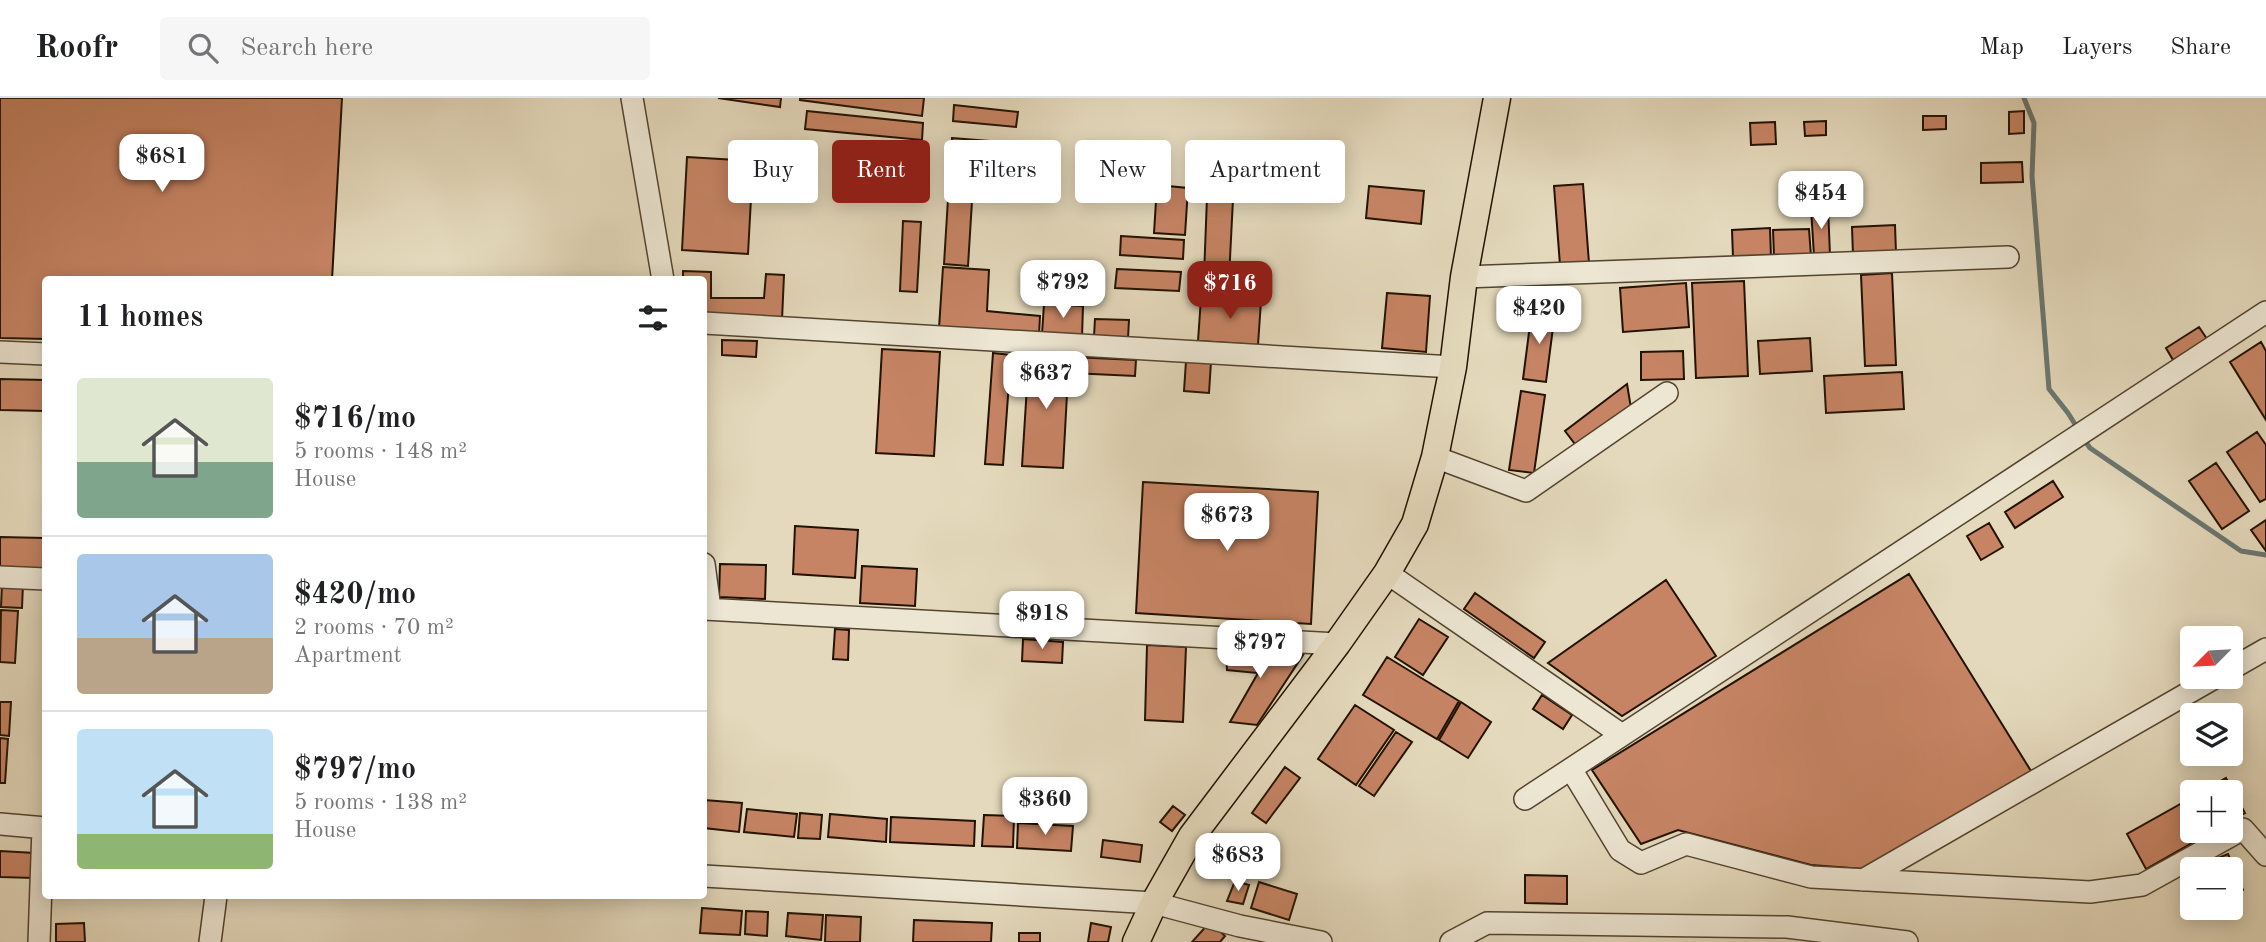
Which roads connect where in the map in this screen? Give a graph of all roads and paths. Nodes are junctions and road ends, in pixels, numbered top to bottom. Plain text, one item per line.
1 (632, 98) edge
2 (1497, 98) edge
3 (2008, 257) dead end
4 (662, 276) edge
5 (1464, 277) junction
6 (2266, 312) edge
7 (707, 323) edge
8 (0, 352) edge
9 (42, 354) edge
10 (1453, 367) junction
11 (1667, 393) dead end
12 (1435, 457) junction
13 (1387, 573) junction
14 (0, 577) edge
15 (42, 579) edge
16 (707, 609) edge
17 (1337, 643) junction
18 (2266, 649) edge
19 (2244, 661) edge
20 (2193, 690) edge
21 (1622, 735) junction
22 (1571, 769) junction
23 (1525, 799) dead end
24 (0, 824) edge
25 (42, 828) edge
26 (2266, 855) edge
27 (42, 874) edge
28 (707, 876) edge
29 (1863, 880) junction
30 (216, 899) edge
31 (1154, 903) junction
32 (39, 942) edge
33 (210, 942) edge
34 (1136, 942) edge
35 (1321, 942) edge
36 (1451, 942) edge
37 (1907, 942) edge

1 - 4 street
2 - 5 main road
3 - 5 street
5 - 10 main road
6 - 21 street
7 - 10 street
8 - 9 street
10 - 12 main road
11 - 12 street
12 - 13 main road
13 - 17 main road
13 - 21 street
14 - 15 street
16 - 17 street
17 - 31 main road
18 - 19 street
20 - 29 street
21 - 22 street
22 - 23 street
22 - 29 street
24 - 25 street
26 - 29 street
27 - 32 street
28 - 31 street
30 - 33 street
31 - 34 main road
31 - 35 street
36 - 37 street

